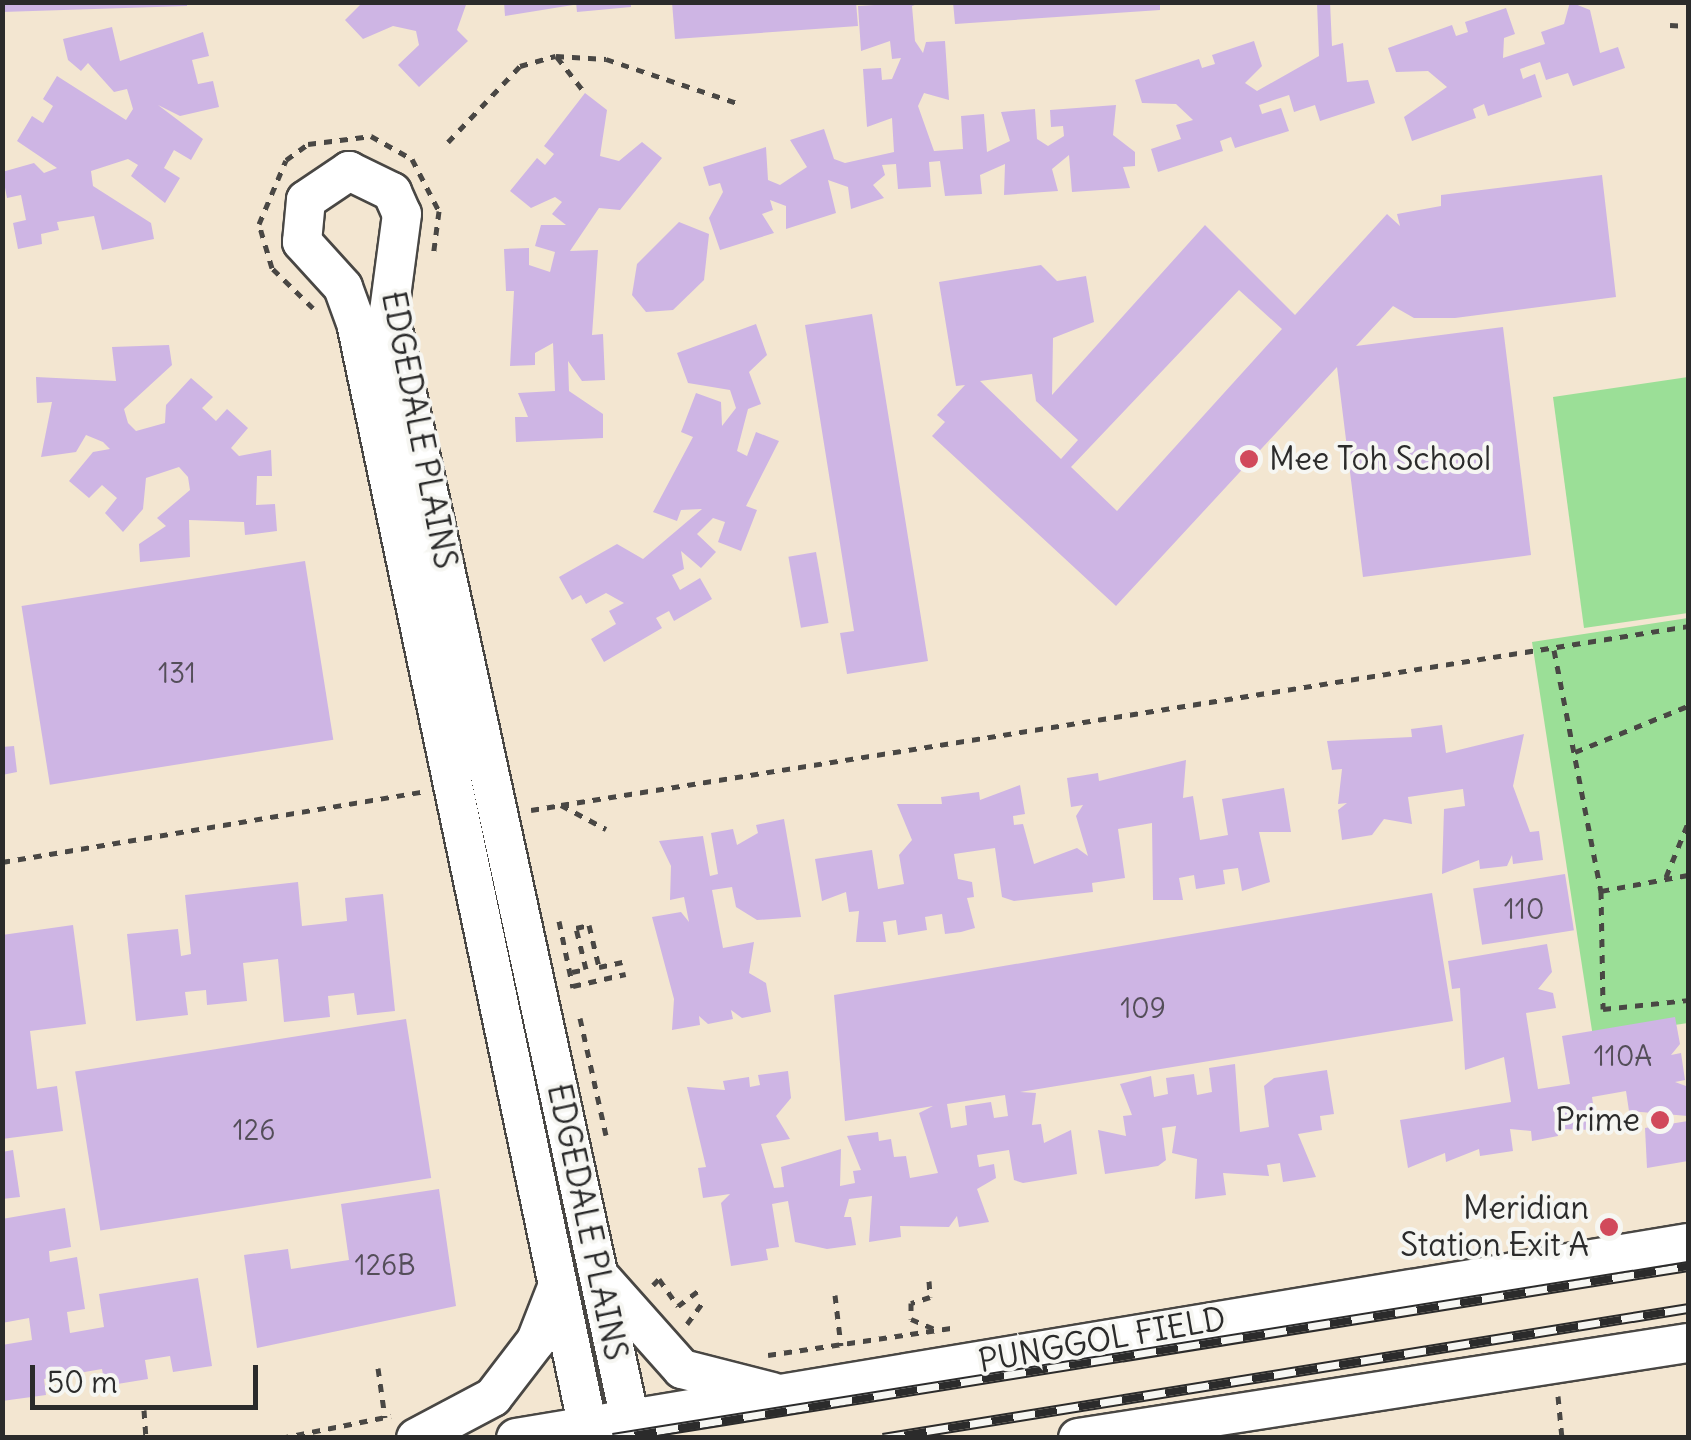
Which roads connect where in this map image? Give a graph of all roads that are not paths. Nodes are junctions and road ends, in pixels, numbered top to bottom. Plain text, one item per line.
1 (1688, 1243) edge
2 (593, 1268) junction
3 (556, 1290) junction
4 (1688, 1343) edge
5 (780, 1394) junction
6 (401, 1423) edge
7 (633, 1429) edge
8 (588, 1433) edge
9 (516, 1438) edge
10 (1078, 1438) edge

1 - 5 street, PUNGGOL FIELD
2 - 3 street, EDGEDALE PLAINS
2 - 5 street
2 - 7 street, EDGEDALE PLAINS
3 - 6 street
3 - 8 street, EDGEDALE PLAINS
4 - 10 street
5 - 7 street, PUNGGOL FIELD
7 - 8 street, PUNGGOL FIELD
8 - 9 street, PUNGGOL FIELD

